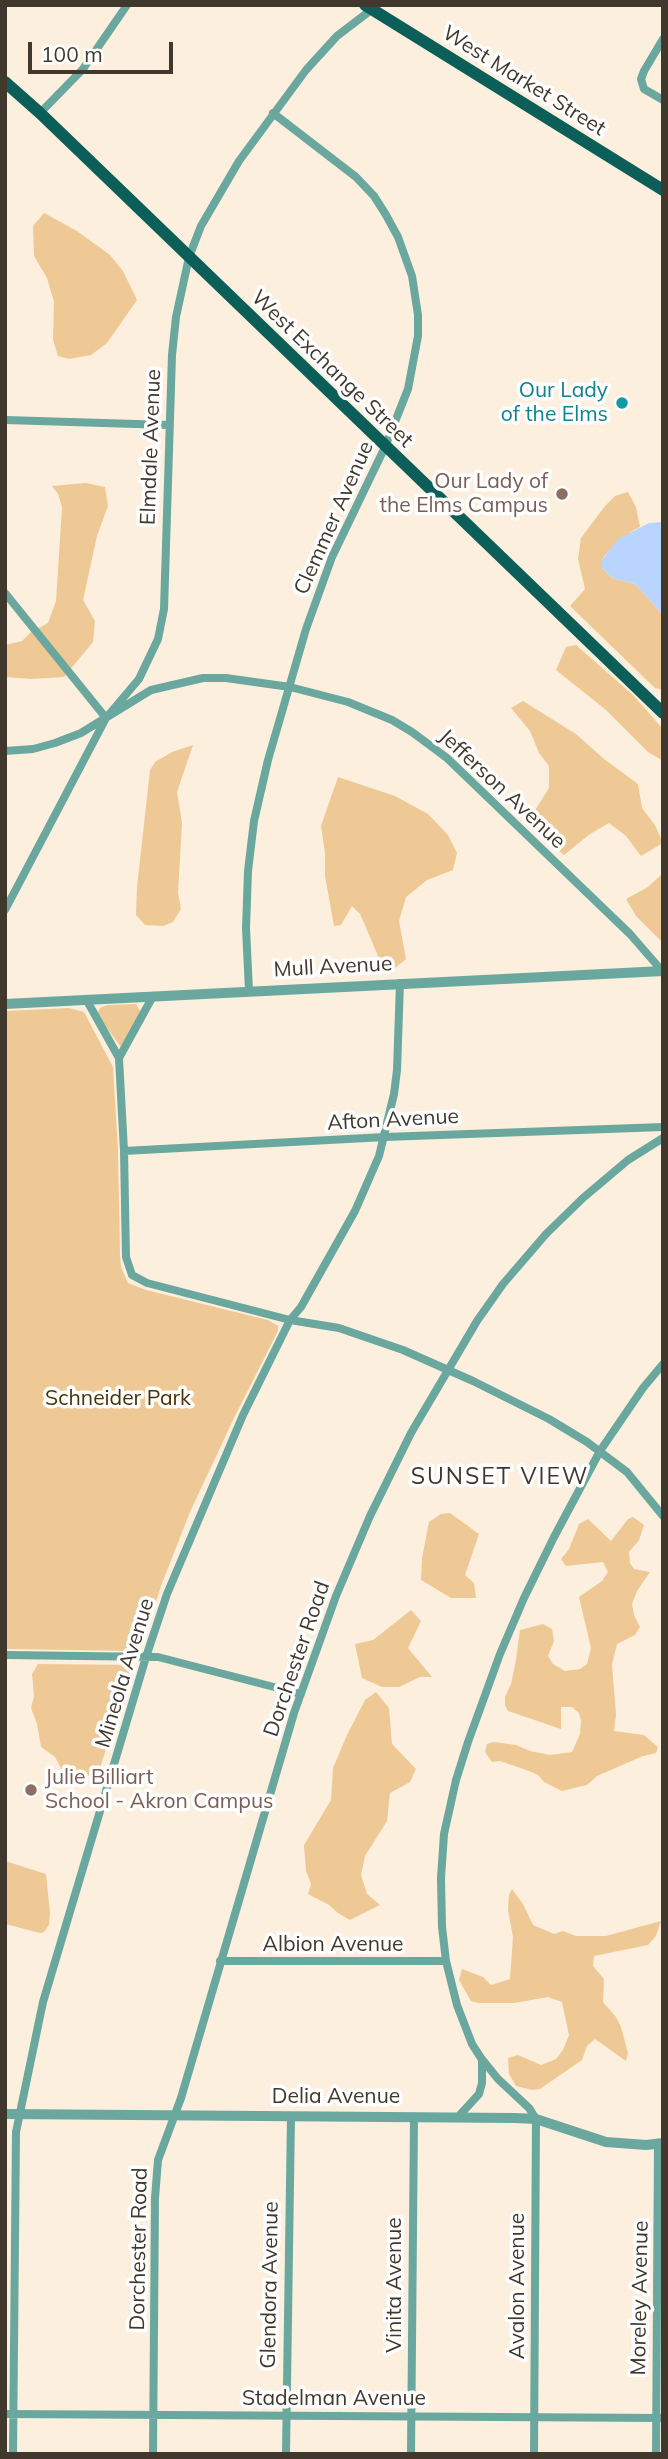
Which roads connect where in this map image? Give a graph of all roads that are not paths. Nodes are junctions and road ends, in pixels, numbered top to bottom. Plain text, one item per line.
1 (127, 5) edge
2 (371, 7) edge
3 (663, 38) edge
4 (5, 82) edge
5 (663, 100) edge
6 (40, 113) junction
7 (274, 113) junction
8 (663, 190) edge
9 (189, 257) junction
10 (5, 419) edge
11 (170, 425) junction
12 (385, 447) junction
13 (5, 593) edge
14 (290, 687) junction
15 (663, 713) edge
16 (106, 718) junction
17 (5, 751) edge
18 (5, 910) edge
19 (663, 971) edge
20 (400, 983) junction
21 (249, 991) junction
22 (153, 996) junction
23 (86, 999) junction
24 (5, 1004) edge
25 (119, 1058) junction
26 (663, 1127) edge
27 (385, 1137) junction
28 (663, 1138) edge
29 (124, 1151) junction
30 (290, 1320) junction
31 (663, 1364) edge
32 (448, 1370) junction
33 (600, 1451) junction
34 (663, 1516) edge
35 (5, 1656) edge
36 (146, 1657) junction
37 (301, 1694) junction
38 (220, 1961) junction
39 (446, 1961) junction
40 (481, 2059) junction
41 (5, 2114) edge
42 (18, 2115) junction
43 (174, 2116) junction
44 (291, 2116) junction
45 (414, 2117) junction
46 (458, 2117) junction
47 (536, 2119) junction
48 (660, 2143) edge
49 (9, 2414) edge
50 (286, 2415) junction
51 (154, 2416) junction
52 (412, 2417) junction
53 (534, 2418) junction
54 (659, 2418) edge
55 (13, 2454) edge
56 (153, 2454) edge
57 (286, 2454) edge
58 (411, 2454) edge
59 (534, 2454) edge
60 (656, 2454) edge

1 - 6 street
2 - 7 street, Elmdale Avenue
2 - 8 main road, West Market Street
3 - 5 street
4 - 6 main road, West Exchange Street
6 - 9 main road, West Exchange Street
7 - 9 street, Elmdale Avenue
7 - 12 street, Clemmer Avenue
9 - 11 street, Elmdale Avenue
9 - 12 main road, West Exchange Street
10 - 11 street
11 - 16 street, Elmdale Avenue
12 - 14 street, Clemmer Avenue
12 - 15 main road, West Exchange Street
13 - 16 street
14 - 16 street, Jefferson Avenue
14 - 19 street, Jefferson Avenue
14 - 21 street, Clemmer Avenue
16 - 17 street, Jefferson Avenue
16 - 18 street, Elmdale Avenue
19 - 20 street, Mull Avenue
20 - 21 street, Mull Avenue
20 - 27 street, Mineola Avenue
21 - 22 street, Mull Avenue
22 - 23 street, Mull Avenue
22 - 25 street
23 - 24 street, Mull Avenue
23 - 25 street
25 - 29 street
26 - 27 street, Afton Avenue
27 - 29 street, Afton Avenue
27 - 30 street, Mineola Avenue
28 - 32 street, Dorchester Road
29 - 30 street
30 - 32 street
30 - 36 street, Mineola Avenue
31 - 33 street
32 - 33 street
32 - 37 street, Dorchester Road
33 - 34 street
33 - 39 street
35 - 36 street
36 - 37 street
36 - 42 street, Mineola Avenue
37 - 38 street, Dorchester Road
38 - 39 street, Albion Avenue
38 - 43 street, Dorchester Road
39 - 40 street
40 - 46 street
40 - 47 street
41 - 42 street, Delia Avenue
42 - 43 street, Delia Avenue
42 - 49 street, Mineola Avenue
43 - 44 street, Delia Avenue
43 - 51 street, Dorchester Road
44 - 45 street, Delia Avenue
44 - 50 street, Glendora Avenue
45 - 46 street, Delia Avenue
45 - 52 street, Vinita Avenue
46 - 47 street, Delia Avenue
47 - 48 street, Delia Avenue
47 - 53 street, Avalon Avenue
48 - 54 street, Moreley Avenue
49 - 51 street, Stadelman Avenue
49 - 55 street, Mineola Avenue
50 - 51 street, Stadelman Avenue
50 - 52 street, Stadelman Avenue
50 - 57 street, Glendora Avenue
51 - 56 street, Dorchester Road
52 - 53 street, Stadelman Avenue
52 - 58 street, Vinita Avenue
53 - 54 street, Stadelman Avenue
53 - 59 street, Avalon Avenue
54 - 60 street, Moreley Avenue

